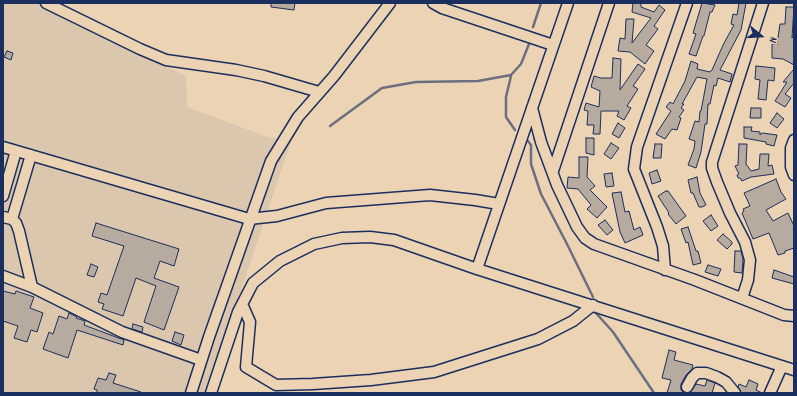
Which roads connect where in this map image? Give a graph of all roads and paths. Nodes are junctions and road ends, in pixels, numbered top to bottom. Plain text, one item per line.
1 (46, 3) edge
2 (390, 3) edge
3 (432, 3) edge
4 (568, 3) edge
5 (609, 3) edge
6 (687, 3) edge
7 (764, 3) edge
8 (553, 45) junction
9 (319, 92) junction
10 (532, 108) junction
11 (794, 140) edge
12 (3, 147) edge
13 (16, 151) junction
14 (31, 156) junction
15 (553, 172) junction
16 (794, 175) edge
17 (3, 196) edge
18 (499, 204) junction
19 (7, 218) edge
20 (249, 219) junction
21 (477, 269) junction
22 (665, 270) junction
23 (3, 276) edge
24 (32, 287) junction
25 (742, 298) junction
26 (242, 304) junction
27 (593, 306) junction
28 (794, 316) edge
29 (201, 360) junction
30 (782, 366) junction
31 (794, 370) edge
32 (687, 387) dead end
33 (212, 392) edge
34 (191, 393) edge
35 (735, 393) edge
36 (770, 393) edge

1 - 9 street
2 - 9 street
3 - 8 street
4 - 8 street
5 - 15 street
6 - 22 street
7 - 25 street
8 - 10 street
9 - 20 street
10 - 15 street
10 - 18 street
11 - 16 street
12 - 13 street
13 - 14 street
13 - 17 street
14 - 19 street
14 - 20 street
15 - 22 street
18 - 20 street
18 - 21 street
19 - 24 street
20 - 29 street
21 - 26 street
21 - 27 street
22 - 25 street
23 - 24 street
24 - 29 street
25 - 28 street
26 - 27 street
26 - 33 street
27 - 30 street
29 - 34 street
30 - 31 street
30 - 36 street
32 - 35 street

